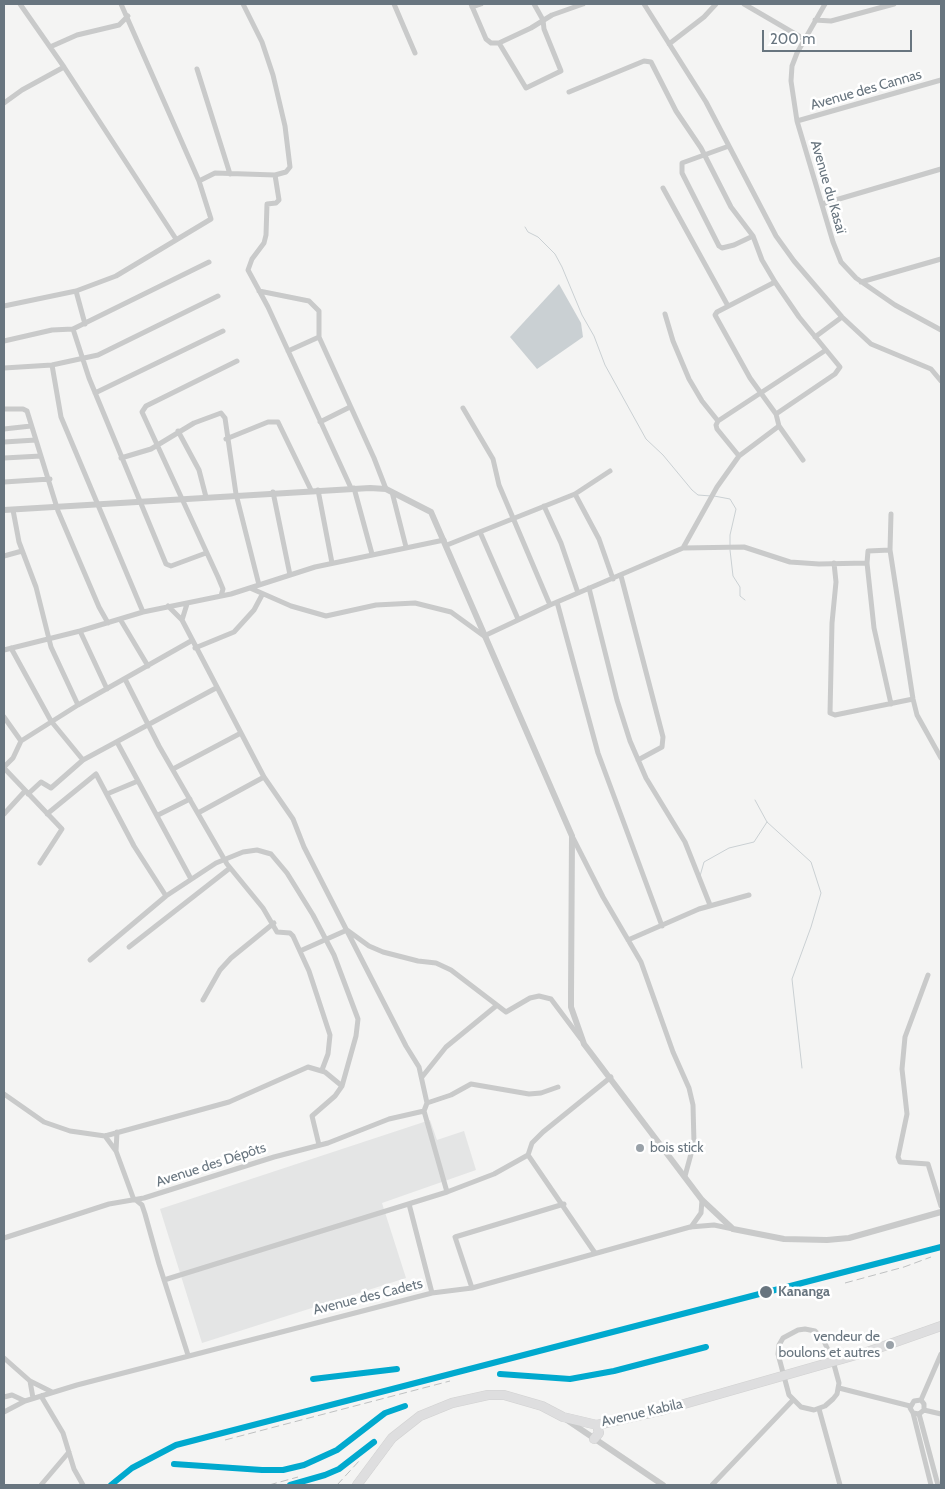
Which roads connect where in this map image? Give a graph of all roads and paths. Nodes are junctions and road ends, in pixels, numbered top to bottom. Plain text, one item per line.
1 (20, 4) edge
2 (121, 4) edge
3 (244, 4) edge
4 (394, 4) edge
5 (481, 4) edge
6 (534, 4) edge
7 (564, 4) edge
8 (583, 4) edge
9 (644, 4) edge
10 (716, 4) edge
11 (744, 4) edge
12 (824, 4) edge
13 (894, 4) edge
14 (472, 6) edge
15 (566, 10) junction
16 (128, 16) junction
17 (543, 20) junction
18 (815, 20) junction
19 (804, 39) junction
20 (499, 43) junction
21 (670, 44) junction
22 (50, 47) junction
23 (415, 53) dead end
24 (64, 67) junction
25 (197, 69) dead end
26 (941, 80) edge
27 (569, 92) dead end
28 (4, 103) edge
29 (798, 121) junction
30 (729, 146) junction
31 (704, 155) junction
32 (941, 169) edge
33 (230, 174) junction
34 (275, 174) junction
35 (199, 181) junction
36 (663, 188) dead end
37 (822, 204) junction
38 (753, 236) junction
39 (176, 239) junction
40 (941, 259) edge
41 (209, 262) dead end
42 (880, 277) junction
43 (775, 282) junction
44 (861, 282) junction
45 (873, 290) junction
46 (76, 291) junction
47 (258, 291) junction
48 (218, 296) dead end
49 (4, 306) edge
50 (728, 306) junction
51 (665, 314) dead end
52 (842, 317) junction
53 (85, 324) junction
54 (73, 329) junction
55 (941, 330) edge
56 (223, 331) dead end
57 (319, 336) junction
58 (815, 337) junction
59 (4, 341) edge
60 (826, 350) junction
61 (288, 351) junction
62 (81, 358) junction
63 (237, 361) dead end
64 (52, 365) junction
65 (4, 368) edge
66 (941, 381) edge
67 (95, 393) junction
68 (761, 393) junction
69 (350, 407) junction
70 (464, 408) dead end
71 (4, 409) edge
72 (776, 414) junction
73 (718, 421) junction
74 (320, 422) junction
75 (31, 426) junction
76 (779, 426) junction
77 (4, 429) edge
78 (178, 431) junction
79 (226, 439) junction
80 (36, 440) junction
81 (4, 442) edge
82 (157, 445) junction
83 (41, 456) junction
84 (739, 456) junction
85 (4, 458) edge
86 (121, 458) junction
87 (803, 460) dead end
88 (610, 472) dead end
89 (50, 479) junction
90 (346, 479) junction
91 (4, 482) edge
92 (352, 488) junction
93 (342, 489) junction
94 (315, 490) junction
95 (389, 491) junction
96 (273, 492) junction
97 (236, 494) junction
98 (575, 494) junction
99 (206, 497) junction
100 (181, 499) junction
101 (138, 502) junction
102 (98, 504) junction
103 (544, 506) junction
104 (58, 508) junction
105 (4, 510) edge
106 (13, 510) junction
107 (891, 514) dead end
108 (514, 520) junction
109 (480, 532) junction
110 (445, 542) junction
111 (406, 547) junction
112 (683, 548) junction
113 (22, 550) junction
114 (890, 550) junction
115 (206, 553) junction
116 (372, 554) junction
117 (4, 556) edge
118 (332, 563) junction
119 (866, 563) junction
120 (834, 564) junction
121 (290, 575) junction
122 (620, 576) junction
123 (613, 579) junction
124 (259, 585) junction
125 (250, 588) junction
126 (589, 588) junction
127 (223, 589) junction
128 (578, 593) junction
129 (231, 594) junction
130 (262, 595) junction
131 (221, 596) junction
132 (557, 602) junction
133 (187, 604) junction
134 (550, 605) junction
135 (168, 606) junction
136 (143, 612) junction
137 (120, 619) junction
138 (518, 619) junction
139 (182, 620) junction
140 (108, 623) junction
141 (80, 631) junction
142 (484, 636) junction
143 (48, 639) junction
144 (192, 641) junction
145 (11, 648) junction
146 (195, 648) junction
147 (4, 650) edge
148 (148, 666) junction
149 (125, 679) junction
150 (216, 688) junction
151 (107, 689) junction
152 (913, 699) junction
153 (891, 704) junction
154 (78, 705) junction
155 (4, 717) edge
156 (51, 721) junction
157 (148, 725) junction
158 (241, 733) junction
159 (21, 741) junction
160 (117, 742) junction
161 (941, 758) edge
162 (83, 760) junction
163 (638, 760) junction
164 (4, 767) edge
165 (173, 769) junction
166 (264, 777) junction
167 (138, 781) junction
168 (27, 793) junction
169 (107, 794) junction
170 (190, 799) junction
171 (4, 814) edge
172 (47, 814) junction
173 (198, 814) junction
174 (158, 815) junction
175 (572, 836) junction
176 (224, 859) junction
177 (40, 863) dead end
178 (230, 868) junction
179 (191, 879) junction
180 (749, 895) dead end
181 (166, 896) junction
182 (710, 905) junction
183 (274, 924) junction
184 (662, 926) junction
185 (347, 930) junction
186 (628, 940) junction
187 (326, 941) junction
188 (129, 948) dead end
189 (300, 951) junction
190 (90, 960) dead end
191 (928, 975) dead end
192 (203, 1000) dead end
193 (496, 1006) junction
194 (584, 1044) junction
195 (322, 1070) junction
196 (610, 1076) junction
197 (422, 1077) junction
198 (342, 1086) junction
199 (558, 1087) dead end
200 (4, 1094) edge
201 (427, 1103) junction
202 (424, 1111) junction
203 (117, 1132) junction
204 (105, 1136) junction
205 (319, 1145) junction
206 (116, 1152) junction
207 (528, 1155) junction
208 (685, 1176) junction
209 (448, 1192) junction
210 (144, 1198) junction
211 (135, 1200) junction
212 (702, 1200) junction
213 (409, 1204) junction
214 (564, 1204) junction
215 (142, 1205) junction
216 (941, 1206) edge
217 (941, 1212) edge
218 (690, 1228) junction
219 (733, 1229) junction
220 (4, 1238) edge
221 (595, 1252) junction
222 (164, 1280) junction
223 (472, 1288) junction
224 (432, 1293) junction
225 (941, 1326) edge
226 (941, 1354) edge
227 (188, 1356) junction
228 (4, 1358) edge
229 (833, 1361) junction
230 (783, 1375) junction
231 (30, 1381) junction
232 (838, 1388) junction
233 (52, 1392) junction
234 (41, 1396) junction
235 (4, 1397) edge
236 (33, 1398) junction
237 (793, 1400) junction
238 (921, 1400) junction
239 (25, 1401) junction
240 (910, 1406) junction
241 (819, 1409) junction
242 (924, 1410) junction
243 (4, 1412) edge
244 (916, 1414) junction
245 (941, 1414) edge
246 (563, 1417) junction
247 (597, 1425) junction
248 (594, 1439) junction
249 (69, 1452) junction
250 (929, 1463) junction
251 (41, 1485) edge
252 (83, 1485) edge
253 (356, 1485) edge
254 (662, 1485) edge
255 (712, 1485) edge
256 (840, 1485) edge
257 (931, 1485) edge
258 (938, 1485) edge

1 - 22 street
2 - 16 street
3 - 34 street
4 - 23 street
5 - 14 street
6 - 17 street
7 - 15 street
8 - 15 street
9 - 21 street
10 - 21 street
11 - 19 street
12 - 18 street, Avenue du Kasaï
13 - 18 street
14 - 20 street
15 - 17 street
16 - 22 street
16 - 35 street
17 - 20 street
17 - 20 street
18 - 19 street, Avenue du Kasaï
19 - 29 street, Avenue du Kasaï
21 - 30 street
22 - 24 street
24 - 28 street
24 - 39 street
25 - 33 street
26 - 29 street, Avenue des Cannas
27 - 31 street
29 - 37 street, Avenue du Kasaï
30 - 31 street
30 - 52 street
31 - 38 street
31 - 38 street
32 - 37 street
33 - 34 street
33 - 35 street
34 - 47 street
35 - 39 street
36 - 50 street
37 - 44 street, Avenue du Kasaï
38 - 43 street
39 - 46 street
40 - 42 street
41 - 53 street
42 - 44 street
42 - 45 street
43 - 50 street
43 - 58 street
44 - 45 street, Avenue du Kasaï
45 - 55 street, Avenue du Kasaï
46 - 49 street
46 - 53 street
47 - 57 street
47 - 61 street
48 - 62 street
50 - 68 street
51 - 73 street
52 - 58 street
52 - 66 street
53 - 54 street
54 - 59 street
54 - 62 street
56 - 67 street
57 - 61 street
57 - 69 street
58 - 60 street
60 - 68 street
60 - 72 street
61 - 74 street
62 - 64 street
62 - 67 street
63 - 82 street
64 - 65 street
64 - 102 street
67 - 86 street
68 - 72 street
68 - 73 street
69 - 74 street
69 - 95 street
70 - 108 street
71 - 75 street
72 - 76 street
73 - 84 street
74 - 90 street
75 - 77 street
75 - 80 street
76 - 84 street
76 - 87 street
78 - 79 street
78 - 82 street
78 - 99 street
79 - 94 street
79 - 97 street
80 - 81 street
80 - 83 street
82 - 86 street
82 - 100 street
83 - 85 street
83 - 89 street
84 - 112 street
86 - 101 street
88 - 98 street
89 - 91 street
89 - 104 street
90 - 92 street
90 - 93 street
92 - 93 street
92 - 95 street
92 - 116 street
93 - 94 street
94 - 96 street
94 - 118 street
95 - 110 street
95 - 111 street
96 - 97 street
96 - 121 street
97 - 99 street
97 - 124 street
98 - 103 street
98 - 123 street
99 - 100 street
100 - 101 street
100 - 115 street
101 - 102 street
101 - 115 street
102 - 104 street
102 - 136 street
103 - 108 street
103 - 128 street
104 - 106 street
104 - 140 street
105 - 106 street
106 - 113 street
107 - 114 street
108 - 109 street
108 - 134 street
109 - 110 street
109 - 138 street
110 - 111 street
110 - 142 street
111 - 116 street
112 - 120 street
112 - 122 street
113 - 117 street
113 - 143 street
114 - 119 street
114 - 152 street
115 - 127 street
116 - 118 street
118 - 121 street
119 - 120 street
119 - 153 street
120 - 153 street
121 - 124 street
122 - 123 street
122 - 163 street
123 - 126 street
124 - 125 street
125 - 129 street
125 - 130 street
126 - 128 street
126 - 163 street
127 - 129 street
127 - 131 street
128 - 132 street
129 - 131 street
130 - 142 street
130 - 146 street
131 - 133 street
132 - 134 street
132 - 184 street
133 - 135 street
133 - 139 street
134 - 138 street
135 - 136 street
135 - 139 street
136 - 137 street
137 - 140 street
137 - 148 street
138 - 142 street
139 - 144 street
140 - 141 street
141 - 143 street
141 - 151 street
142 - 175 street
143 - 145 street
143 - 154 street
144 - 146 street
144 - 148 street
145 - 147 street
145 - 156 street
146 - 150 street
148 - 149 street
149 - 151 street
149 - 157 street
150 - 157 street
150 - 158 street
151 - 154 street
152 - 153 street
152 - 161 street
154 - 156 street
155 - 159 street
156 - 159 street
156 - 162 street
157 - 160 street
157 - 165 street
158 - 165 street
158 - 166 street
159 - 164 street
160 - 162 street
160 - 167 street
162 - 168 street
163 - 182 street
164 - 168 street
165 - 170 street
166 - 173 street
166 - 185 street
167 - 169 street
167 - 174 street
168 - 171 street
168 - 172 street
169 - 172 street
169 - 181 street
170 - 173 street
170 - 174 street
172 - 177 street
173 - 176 street
174 - 179 street
175 - 186 street
175 - 194 street
176 - 178 street
176 - 179 street
176 - 187 street
178 - 183 street
178 - 188 street
179 - 181 street
180 - 182 street
181 - 190 street
182 - 184 street
183 - 189 street
183 - 192 street
184 - 186 street
185 - 187 street
185 - 193 street
185 - 197 street
186 - 208 street
187 - 189 street
187 - 198 street
189 - 195 street
191 - 216 street
193 - 194 street
193 - 197 street
194 - 196 street
195 - 198 street
195 - 203 street
196 - 207 street
196 - 208 street
197 - 201 street
198 - 205 street
199 - 201 street
200 - 204 street
201 - 202 street
202 - 205 street, Avenue des Dépôts
202 - 209 street
203 - 204 street
203 - 206 street
204 - 206 street
205 - 210 street, Avenue des Dépôts
206 - 211 street
207 - 209 street
207 - 214 street
208 - 212 street
209 - 213 street
210 - 211 street, Avenue des Dépôts
210 - 215 street
211 - 215 street
211 - 220 street, Avenue des Dépôts
212 - 218 street
212 - 219 street
213 - 222 street
213 - 224 street
214 - 221 street
214 - 223 street
215 - 222 street
217 - 219 street
218 - 219 street, Avenue des Cadets
218 - 221 street, Avenue des Cadets
221 - 223 street, Avenue des Cadets
222 - 227 street
223 - 224 street, Avenue des Cadets
224 - 227 street, Avenue des Cadets
225 - 229 highway, Avenue Kabila
226 - 238 street
227 - 233 street, Avenue des Cadets
228 - 231 street
229 - 230 highway, Avenue Kabila
229 - 230 street
229 - 232 street
230 - 237 street
230 - 247 highway, Avenue Kabila
231 - 233 street
231 - 236 street
232 - 240 street
232 - 241 street
233 - 234 street, Avenue des Cadets
234 - 236 street, Avenue des Cadets
234 - 249 street
235 - 239 street
236 - 239 street, Avenue des Cadets
237 - 241 street
237 - 255 street
238 - 240 street
238 - 242 street
239 - 243 street, Avenue des Cadets
240 - 244 street
241 - 256 street
242 - 244 street
242 - 245 street
244 - 250 street
246 - 247 highway, Avenue Kabila
246 - 248 street
246 - 253 highway, Avenue Kabila
247 - 248 highway
248 - 254 street
249 - 251 street
249 - 252 street
250 - 257 street
250 - 258 street

